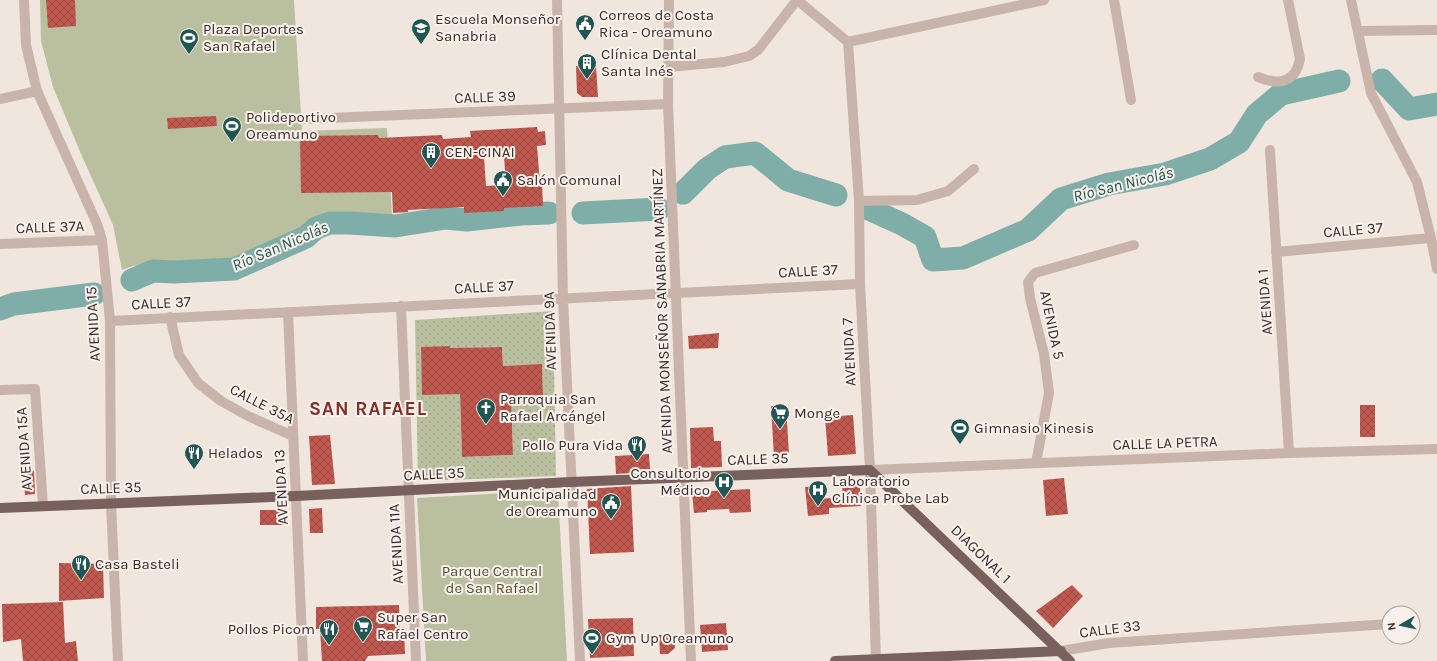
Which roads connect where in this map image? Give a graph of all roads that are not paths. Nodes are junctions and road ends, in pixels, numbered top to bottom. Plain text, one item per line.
1 (24, 0) edge
2 (557, 0) edge
3 (669, 0) edge
4 (797, 0) edge
5 (1044, 0) edge
6 (1114, 0) edge
7 (1288, 0) edge
8 (1351, 0) edge
9 (1358, 30) junction
10 (1437, 30) edge
11 (848, 42) junction
12 (668, 67) junction
13 (1258, 77) dead end
14 (38, 91) junction
15 (0, 99) edge
16 (1131, 100) dead end
17 (668, 104) junction
18 (559, 109) junction
19 (304, 119) dead end
20 (1270, 150) dead end
21 (974, 168) dead end
22 (859, 201) junction
23 (1431, 238) junction
24 (102, 240) junction
25 (0, 244) edge
26 (1134, 245) dead end
27 (1276, 252) junction
28 (1437, 269) edge
29 (860, 284) junction
30 (677, 293) junction
31 (563, 298) junction
32 (401, 306) junction
33 (288, 312) junction
34 (170, 318) junction
35 (110, 320) junction
36 (0, 390) edge
37 (293, 436) junction
38 (1437, 449) edge
39 (1289, 453) junction
40 (1036, 463) junction
41 (870, 470) junction
42 (684, 477) junction
43 (571, 482) junction
44 (408, 490) junction
45 (296, 496) junction
46 (111, 503) junction
47 (43, 506) junction
48 (0, 508) edge
49 (1381, 625) edge
50 (1061, 651) junction
51 (876, 660) edge
52 (118, 661) edge
53 (303, 661) edge
54 (416, 661) edge
55 (580, 661) edge
56 (691, 661) edge
57 (835, 661) edge
58 (1070, 661) edge

1 - 14 street, AVENIDA 15
2 - 18 street, AVENIDA 9A
3 - 12 street, AVENIDA MONSEÑOR SANABRIA MARTÍNEZ
4 - 11 street
4 - 12 street
5 - 11 street
6 - 16 street
7 - 13 street
8 - 9 street
9 - 10 street
9 - 23 street
11 - 22 street, AVENIDA 7
12 - 17 street, AVENIDA MONSEÑOR SANABRIA MARTÍNEZ
14 - 15 street
14 - 24 street, AVENIDA 15
17 - 18 street, CALLE 39
17 - 30 street, AVENIDA MONSEÑOR SANABRIA MARTÍNEZ
18 - 19 street, CALLE 39
18 - 31 street, AVENIDA 9A
20 - 27 street, AVENIDA 1
21 - 22 street
22 - 29 street, AVENIDA 7
23 - 27 street, CALLE 37
23 - 28 street
24 - 25 street, CALLE 37A
24 - 35 street, AVENIDA 15
26 - 40 street, AVENIDA 5
27 - 39 street, AVENIDA 1
29 - 30 street, CALLE 37
29 - 41 street, AVENIDA 7
30 - 31 street, CALLE 37
30 - 42 street, AVENIDA MONSEÑOR SANABRIA MARTÍNEZ
31 - 32 street, CALLE 37
31 - 43 street, AVENIDA 9A
32 - 33 street, CALLE 37
32 - 44 street, AVENIDA 11A
33 - 34 street, CALLE 37
33 - 37 street, AVENIDA 13
34 - 35 street, CALLE 37
34 - 37 street, CALLE 35A
35 - 46 street, AVENIDA 15
36 - 47 street, AVENIDA 15A
37 - 45 street, AVENIDA 13
38 - 39 street, CALLE LA PETRA
39 - 40 street, CALLE LA PETRA
40 - 41 street, CALLE LA PETRA
41 - 42 main road, CALLE 35
41 - 50 main road, DIAGONAL 1
41 - 51 street, AVENIDA 7
42 - 43 main road, CALLE 35
42 - 56 street, AVENIDA MONSEÑOR SANABRIA MARTÍNEZ
43 - 44 main road, CALLE 35
43 - 55 street, AVENIDA 9A
44 - 45 main road, CALLE 35
44 - 54 street, AVENIDA 11A
45 - 46 main road, CALLE 35
45 - 53 street, AVENIDA 13
46 - 47 main road, CALLE 35
46 - 52 street, AVENIDA 15
47 - 48 main road, CALLE 35
49 - 50 street, CALLE 33
50 - 51 main road, CALLE 33
50 - 58 main road, DIAGONAL 1
51 - 57 main road, CALLE 33

